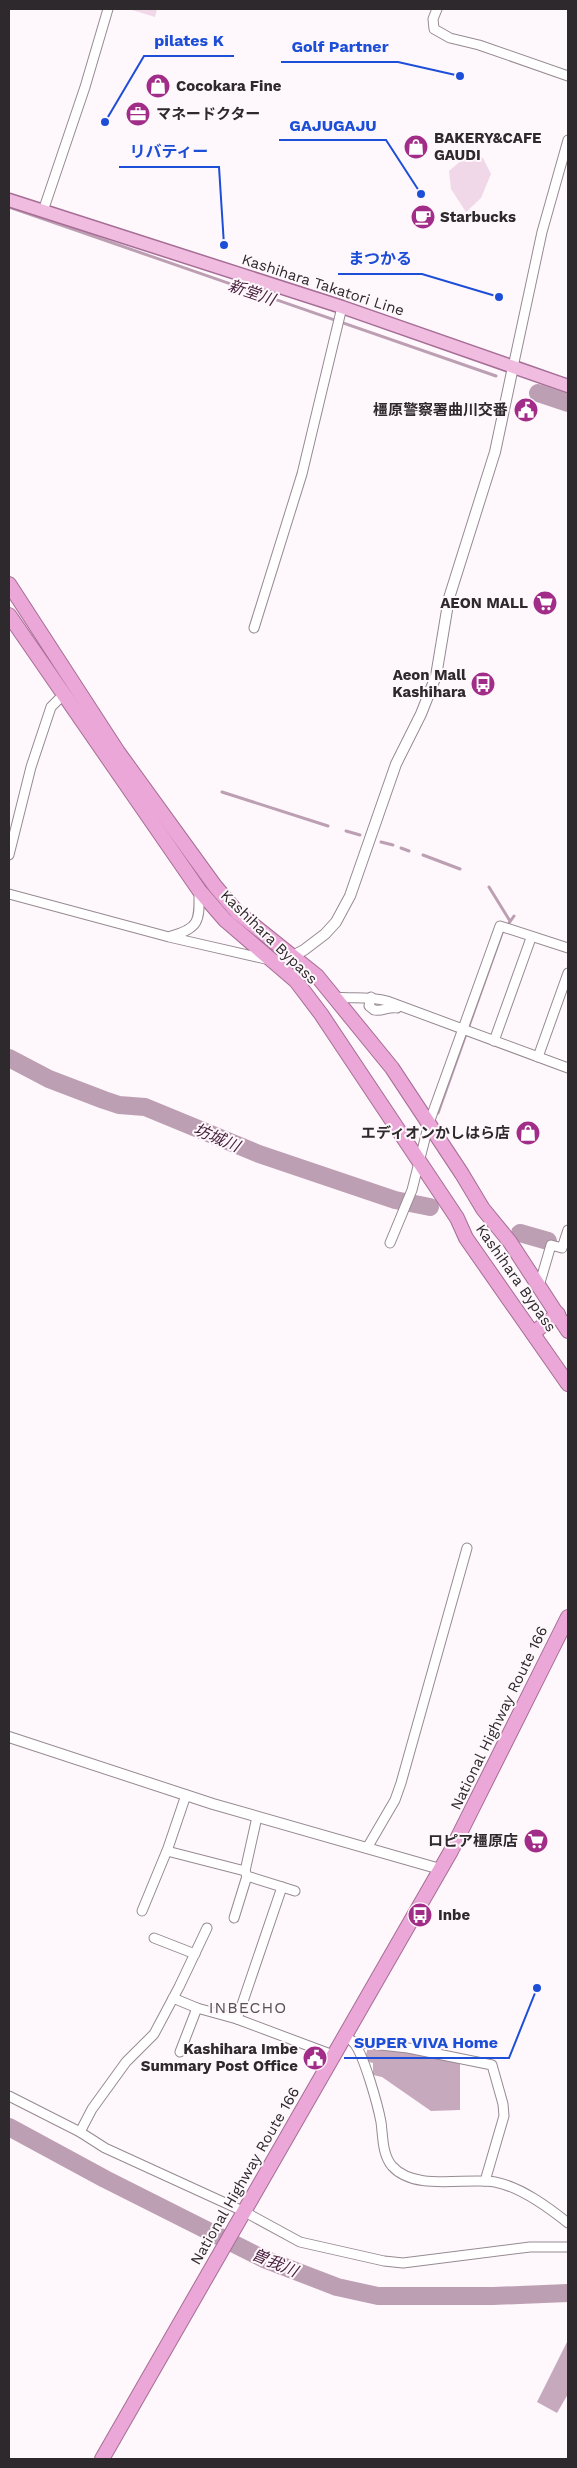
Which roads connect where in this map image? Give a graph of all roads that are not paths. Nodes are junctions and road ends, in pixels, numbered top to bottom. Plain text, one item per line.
1 (108, 9) edge
2 (437, 9) edge
3 (568, 76) edge
4 (568, 140) edge
5 (9, 200) edge
6 (43, 211) junction
7 (340, 315) junction
8 (514, 367) junction
9 (568, 386) edge
10 (9, 584) edge
11 (9, 615) edge
12 (254, 628) dead end
13 (62, 695) junction
14 (9, 855) edge
15 (199, 890) junction
16 (9, 894) edge
17 (169, 937) junction
18 (531, 938) junction
19 (568, 948) edge
20 (293, 956) junction
21 (274, 961) junction
22 (568, 973) edge
23 (333, 996) junction
24 (462, 1030) junction
25 (494, 1042) junction
26 (538, 1057) junction
27 (568, 1068) edge
28 (429, 1123) junction
29 (420, 1164) junction
30 (568, 1230) edge
31 (390, 1242) dead end
32 (539, 1286) junction
33 (558, 1314) junction
34 (568, 1331) edge
35 (533, 1333) junction
36 (568, 1384) edge
37 (468, 1548) dead end
38 (568, 1617) edge
39 (9, 1737) edge
40 (186, 1795) junction
41 (257, 1817) junction
42 (368, 1848) junction
43 (167, 1851) junction
44 (440, 1869) junction
45 (246, 1874) junction
46 (282, 1887) junction
47 (295, 1891) dead end
48 (142, 1911) dead end
49 (234, 1918) dead end
50 (207, 1928) dead end
51 (154, 1938) dead end
52 (195, 1954) junction
53 (173, 1998) junction
54 (197, 2008) junction
55 (237, 2019) junction
56 (349, 2039) junction
57 (180, 2052) dead end
58 (333, 2055) junction
59 (9, 2096) edge
60 (80, 2132) junction
61 (485, 2182) junction
62 (245, 2212) junction
63 (568, 2223) edge
64 (568, 2247) edge
65 (102, 2459) edge

1 - 6 street
2 - 3 street
4 - 8 street
5 - 6 main road, Kashihara Takatori Line
6 - 7 main road, Kashihara Takatori Line
7 - 8 main road, Kashihara Takatori Line
7 - 12 street
8 - 9 main road, Kashihara Takatori Line
8 - 20 street
10 - 20 highway, Kashihara Bypass
11 - 13 highway, Kashihara Bypass
13 - 14 street
13 - 15 highway, Kashihara Bypass
15 - 17 street
15 - 21 highway, Kashihara Bypass
16 - 17 street
17 - 21 street
18 - 19 street
18 - 24 street
18 - 25 street
20 - 21 street
20 - 23 highway, Kashihara Bypass
21 - 29 highway, Kashihara Bypass
22 - 26 street
23 - 24 street
23 - 28 highway, Kashihara Bypass
24 - 25 street
24 - 28 street
25 - 26 street
26 - 27 street
28 - 29 street
28 - 32 highway, Kashihara Bypass
29 - 31 street
29 - 35 highway, Kashihara Bypass
30 - 32 street
32 - 33 highway, Kashihara Bypass
33 - 34 highway, Kashihara Bypass
33 - 35 highway
35 - 36 highway, Kashihara Bypass
37 - 42 street
38 - 44 highway, National Highway Route 166
39 - 40 street
40 - 41 street
40 - 43 street
41 - 42 street
41 - 45 street
42 - 44 street
43 - 45 street
43 - 48 street
44 - 56 highway, National Highway Route 166
45 - 46 street
45 - 49 street
46 - 47 street
46 - 55 street
50 - 52 street
51 - 52 street
52 - 53 street
53 - 54 street
53 - 60 street
54 - 55 street
54 - 57 street
55 - 58 street
56 - 58 highway, National Highway Route 166
56 - 61 street
56 - 61 street
58 - 62 highway, National Highway Route 166
59 - 60 street
60 - 62 street
61 - 63 street
62 - 64 street
62 - 65 highway, National Highway Route 166

